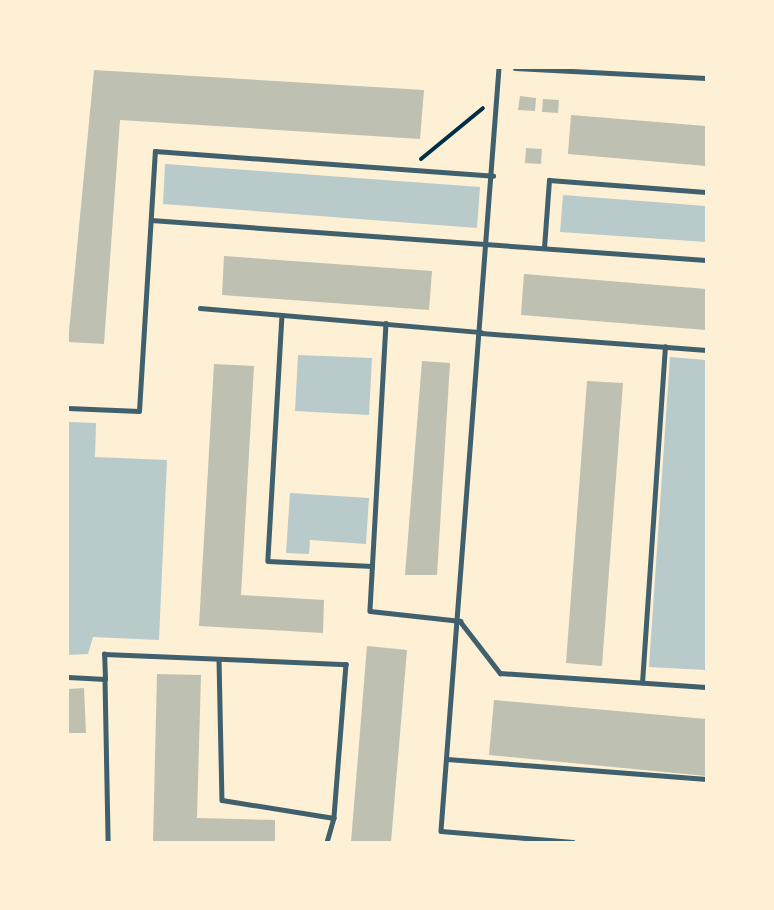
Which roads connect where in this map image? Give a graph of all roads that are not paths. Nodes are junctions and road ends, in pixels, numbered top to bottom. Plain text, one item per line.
1 (499, 68) edge
2 (515, 68) edge
3 (706, 78) edge
4 (493, 176) junction
5 (706, 192) edge
6 (151, 220) junction
7 (488, 244) junction
8 (544, 248) junction
9 (706, 260) edge
10 (200, 308) dead end
11 (282, 315) junction
12 (386, 323) junction
13 (481, 333) junction
14 (665, 347) junction
15 (706, 350) edge
16 (68, 408) edge
17 (372, 566) junction
18 (460, 621) junction
19 (219, 659) junction
20 (68, 677) edge
21 (105, 679) junction
22 (642, 683) junction
23 (706, 687) edge
24 (447, 759) junction
25 (706, 779) edge
26 (334, 818) junction
27 (531, 840) edge
28 (108, 843) edge
29 (327, 843) edge
30 (573, 843) edge

1 - 4 lane
2 - 3 lane
4 - 6 lane
4 - 7 lane
5 - 8 lane
6 - 7 lane
6 - 16 lane
7 - 8 lane
7 - 13 lane
8 - 9 lane
10 - 11 lane
11 - 12 lane
11 - 17 lane
12 - 13 lane
12 - 17 lane
13 - 14 lane
13 - 18 lane
14 - 15 lane
14 - 22 lane
17 - 18 lane
18 - 22 lane
18 - 24 lane
19 - 21 lane
19 - 26 lane
19 - 26 lane
20 - 21 lane
21 - 28 lane
22 - 23 lane
24 - 25 lane
24 - 27 lane
26 - 29 lane
27 - 30 lane

